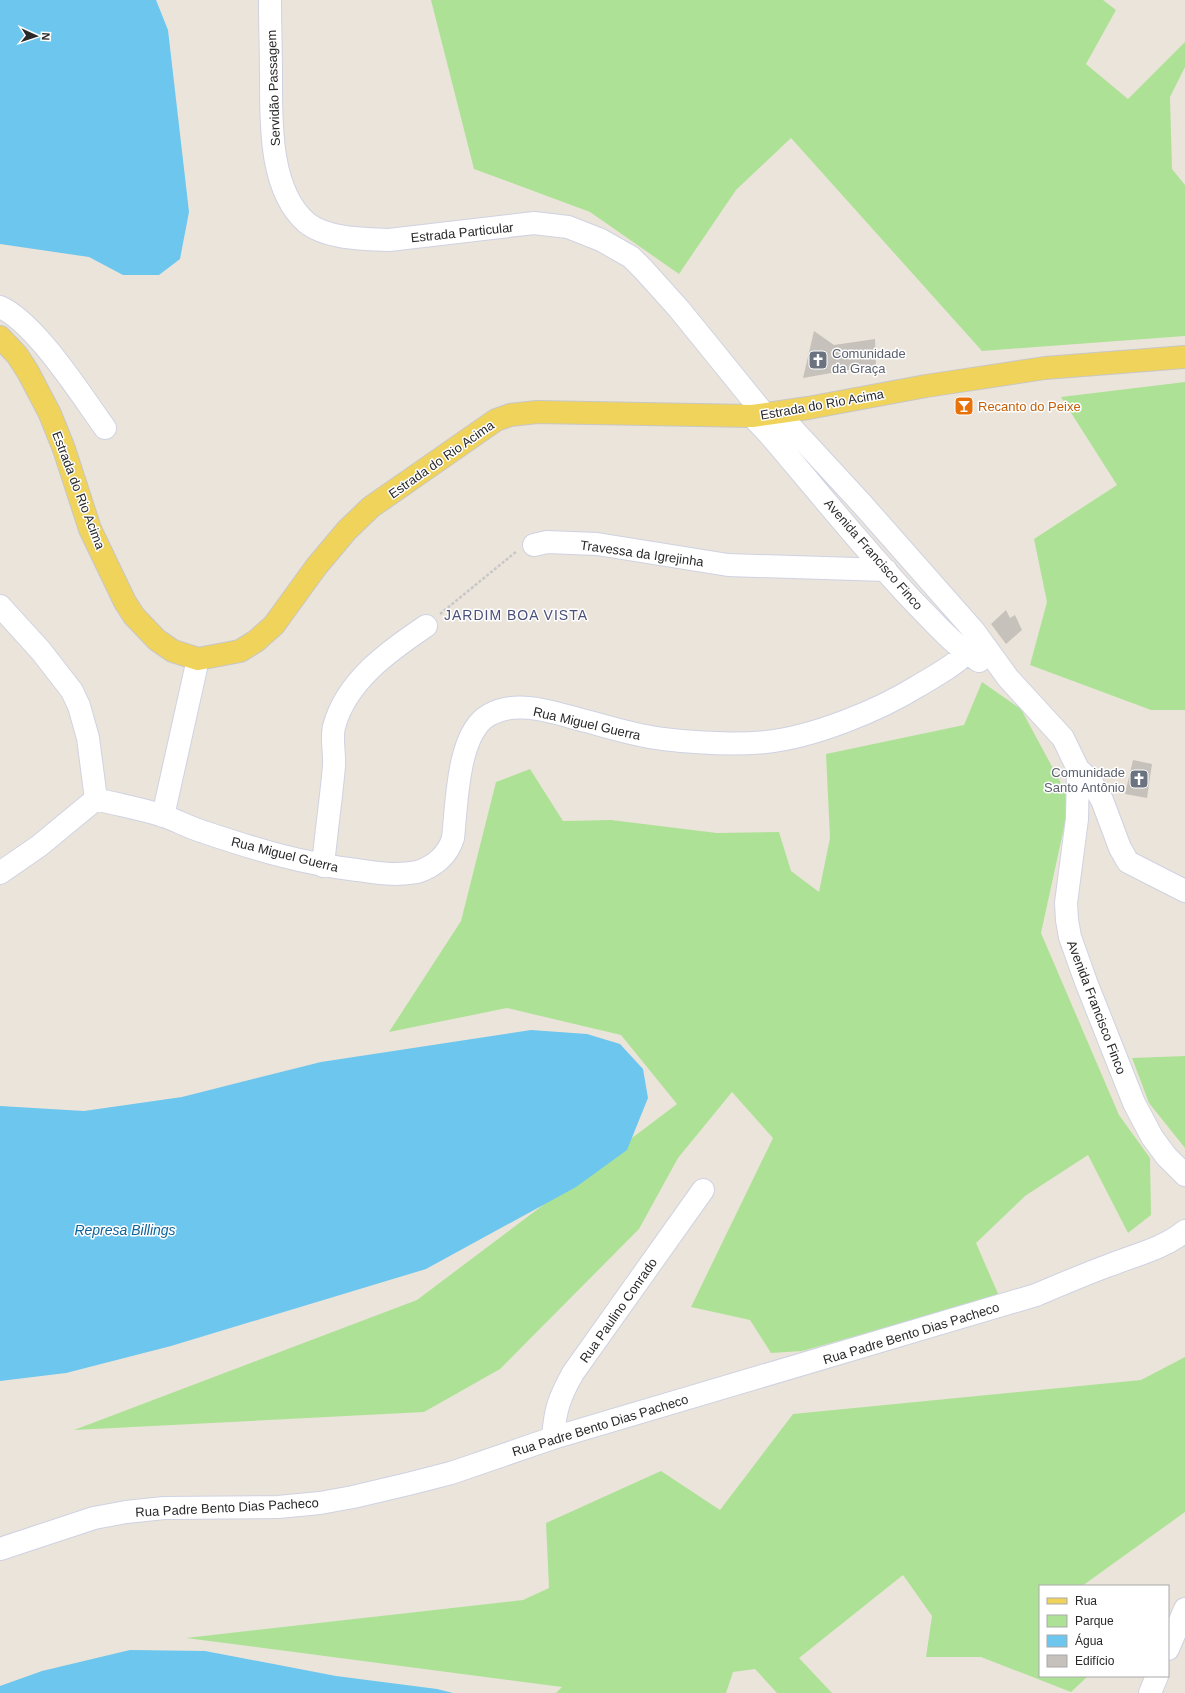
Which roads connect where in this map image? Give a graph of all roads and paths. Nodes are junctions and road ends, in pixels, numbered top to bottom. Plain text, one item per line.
1 (270, 0) edge
2 (321, 231) joint
3 (601, 240) joint
4 (0, 307) edge
5 (0, 337) edge
6 (1185, 357) edge
7 (765, 415) junction
8 (105, 428) dead end
9 (534, 545) joint
10 (886, 570) junction
11 (0, 606) edge
12 (426, 626) joint
13 (974, 630) junction
14 (966, 653) junction
15 (198, 659) junction
16 (1008, 678) junction
17 (1078, 768) junction
18 (96, 799) junction
19 (163, 816) junction
20 (323, 866) junction
21 (0, 873) edge
22 (1185, 891) edge
23 (1185, 1175) edge
24 (703, 1190) dead end
25 (1185, 1231) edge
26 (553, 1438) junction
27 (0, 1549) edge
28 (1185, 1609) edge
29 (1169, 1647) edge
30 (1157, 1677) edge
31 (1150, 1693) edge

1 - 2 street, Servidão Passagem
2 - 3 street, Estrada Particular
3 - 7 street, Avenida Francisco Finco
4 - 8 street
5 - 15 main road, Estrada do Rio Acima
6 - 7 main road, Estrada do Rio Acima
7 - 10 street, Avenida Francisco Finco
7 - 13 street, Avenida Francisco Finco
7 - 15 main road, Estrada do Rio Acima
9 - 10 street, Travessa da Igrejinha
9 - 12 path
10 - 14 street, Avenida Francisco Finco
11 - 18 street
12 - 20 street
13 - 14 street
13 - 16 street, Avenida Francisco Finco
14 - 16 street, Avenida Francisco Finco
14 - 20 street, Rua Miguel Guerra
15 - 19 street
16 - 17 street, Avenida Francisco Finco
17 - 22 street
17 - 23 street, Avenida Francisco Finco
18 - 19 street, Rua Miguel Guerra
18 - 21 street
19 - 20 street, Rua Miguel Guerra
24 - 26 street, Rua Paulino Conrado
25 - 26 street, Rua Padre Bento Dias Pacheco
26 - 27 street, Rua Padre Bento Dias Pacheco
28 - 29 street
30 - 31 street

